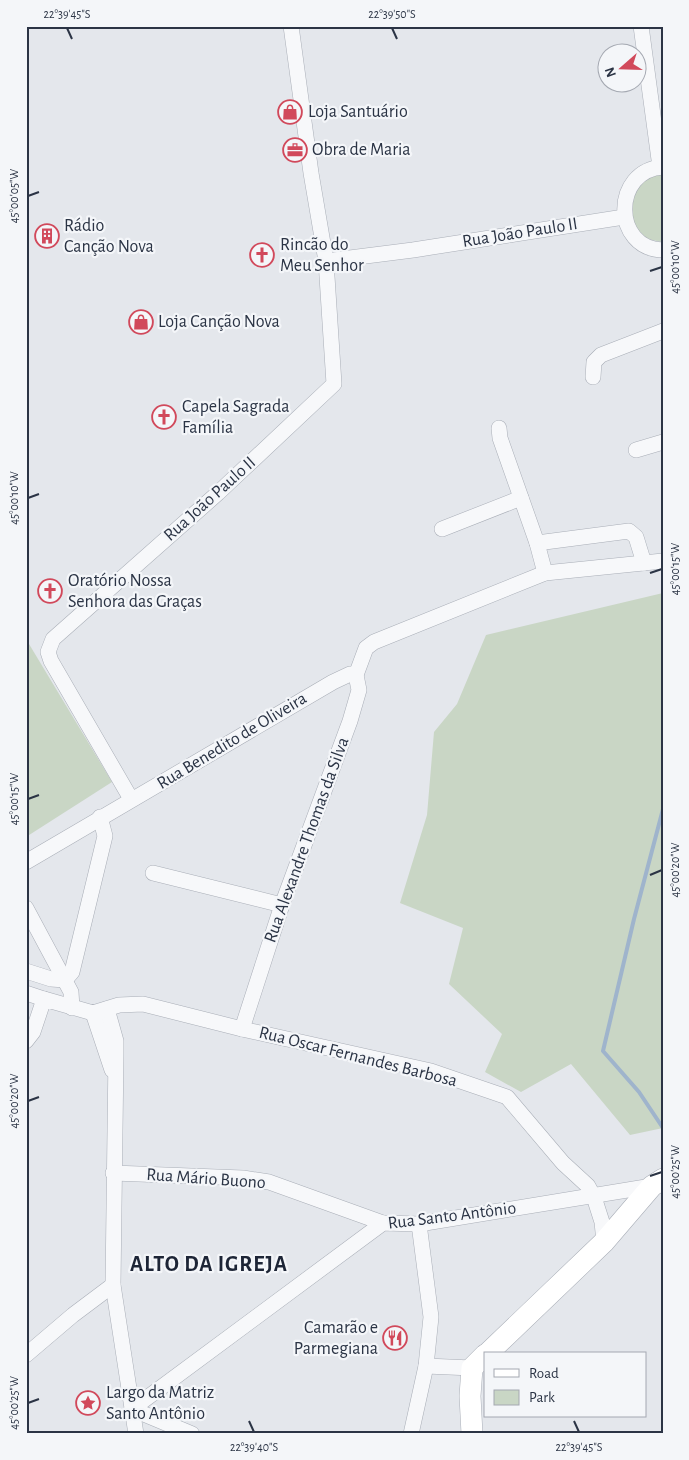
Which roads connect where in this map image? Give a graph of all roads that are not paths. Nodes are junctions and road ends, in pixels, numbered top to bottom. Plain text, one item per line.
1 (291, 26) edge
2 (641, 26) edge
3 (661, 167) edge
4 (624, 217) junction
5 (663, 250) edge
6 (326, 261) junction
7 (663, 331) edge
8 (593, 377) dead end
9 (499, 428) dead end
10 (663, 442) edge
11 (636, 450) dead end
12 (521, 498) junction
13 (442, 529) dead end
14 (537, 543) junction
15 (663, 561) edge
16 (644, 563) junction
17 (545, 573) junction
18 (356, 675) junction
19 (131, 799) junction
20 (100, 817) junction
21 (26, 862) edge
22 (153, 873) dead end
23 (282, 905) junction
24 (26, 908) edge
25 (26, 971) edge
26 (65, 980) junction
27 (26, 993) edge
28 (44, 999) junction
29 (72, 1008) junction
30 (100, 1011) junction
31 (242, 1029) junction
32 (26, 1041) edge
33 (113, 1173) junction
34 (657, 1182) edge
35 (594, 1197) junction
36 (383, 1223) junction
37 (419, 1224) junction
38 (604, 1242) junction
39 (113, 1285) junction
40 (488, 1352) edge
41 (26, 1356) edge
42 (481, 1359) edge
43 (426, 1366) junction
44 (132, 1409) junction
45 (136, 1434) edge
46 (192, 1434) edge
47 (411, 1434) edge
48 (472, 1434) edge

1 - 6 street, Rua João Paulo II
2 - 3 street
3 - 4 street
4 - 5 street
4 - 6 street, Rua João Paulo II
6 - 19 street, Rua João Paulo II
7 - 8 street
9 - 12 street
10 - 11 street
12 - 13 street
12 - 14 street
14 - 16 street
14 - 17 street
15 - 16 street
16 - 17 street
17 - 18 street
18 - 19 street, Rua Benedito de Oliveira
18 - 23 street, Rua Alexandre Thomas da Silva
19 - 20 street, Rua Benedito de Oliveira
20 - 21 street, Rua Benedito de Oliveira
20 - 26 street
22 - 23 street
23 - 31 street, Rua Alexandre Thomas da Silva
24 - 26 street
25 - 26 street
26 - 29 street
27 - 28 street
28 - 29 street
28 - 32 street
29 - 30 street
30 - 31 street, Rua Oscar Fernandes Barbosa
30 - 33 street
31 - 35 street, Rua Oscar Fernandes Barbosa
33 - 36 street, Rua Mário Buono
33 - 39 street
34 - 35 street, Rua Santo Antônio
34 - 38 main road
35 - 37 street, Rua Santo Antônio
35 - 38 street, Rua Oscar Fernandes Barbosa
36 - 37 street, Rua Santo Antônio
36 - 44 street, Rua Santo Antônio
37 - 43 street
38 - 40 main road
39 - 41 street
39 - 44 street
42 - 43 street
42 - 48 main road
43 - 47 street
44 - 45 street
44 - 46 street

